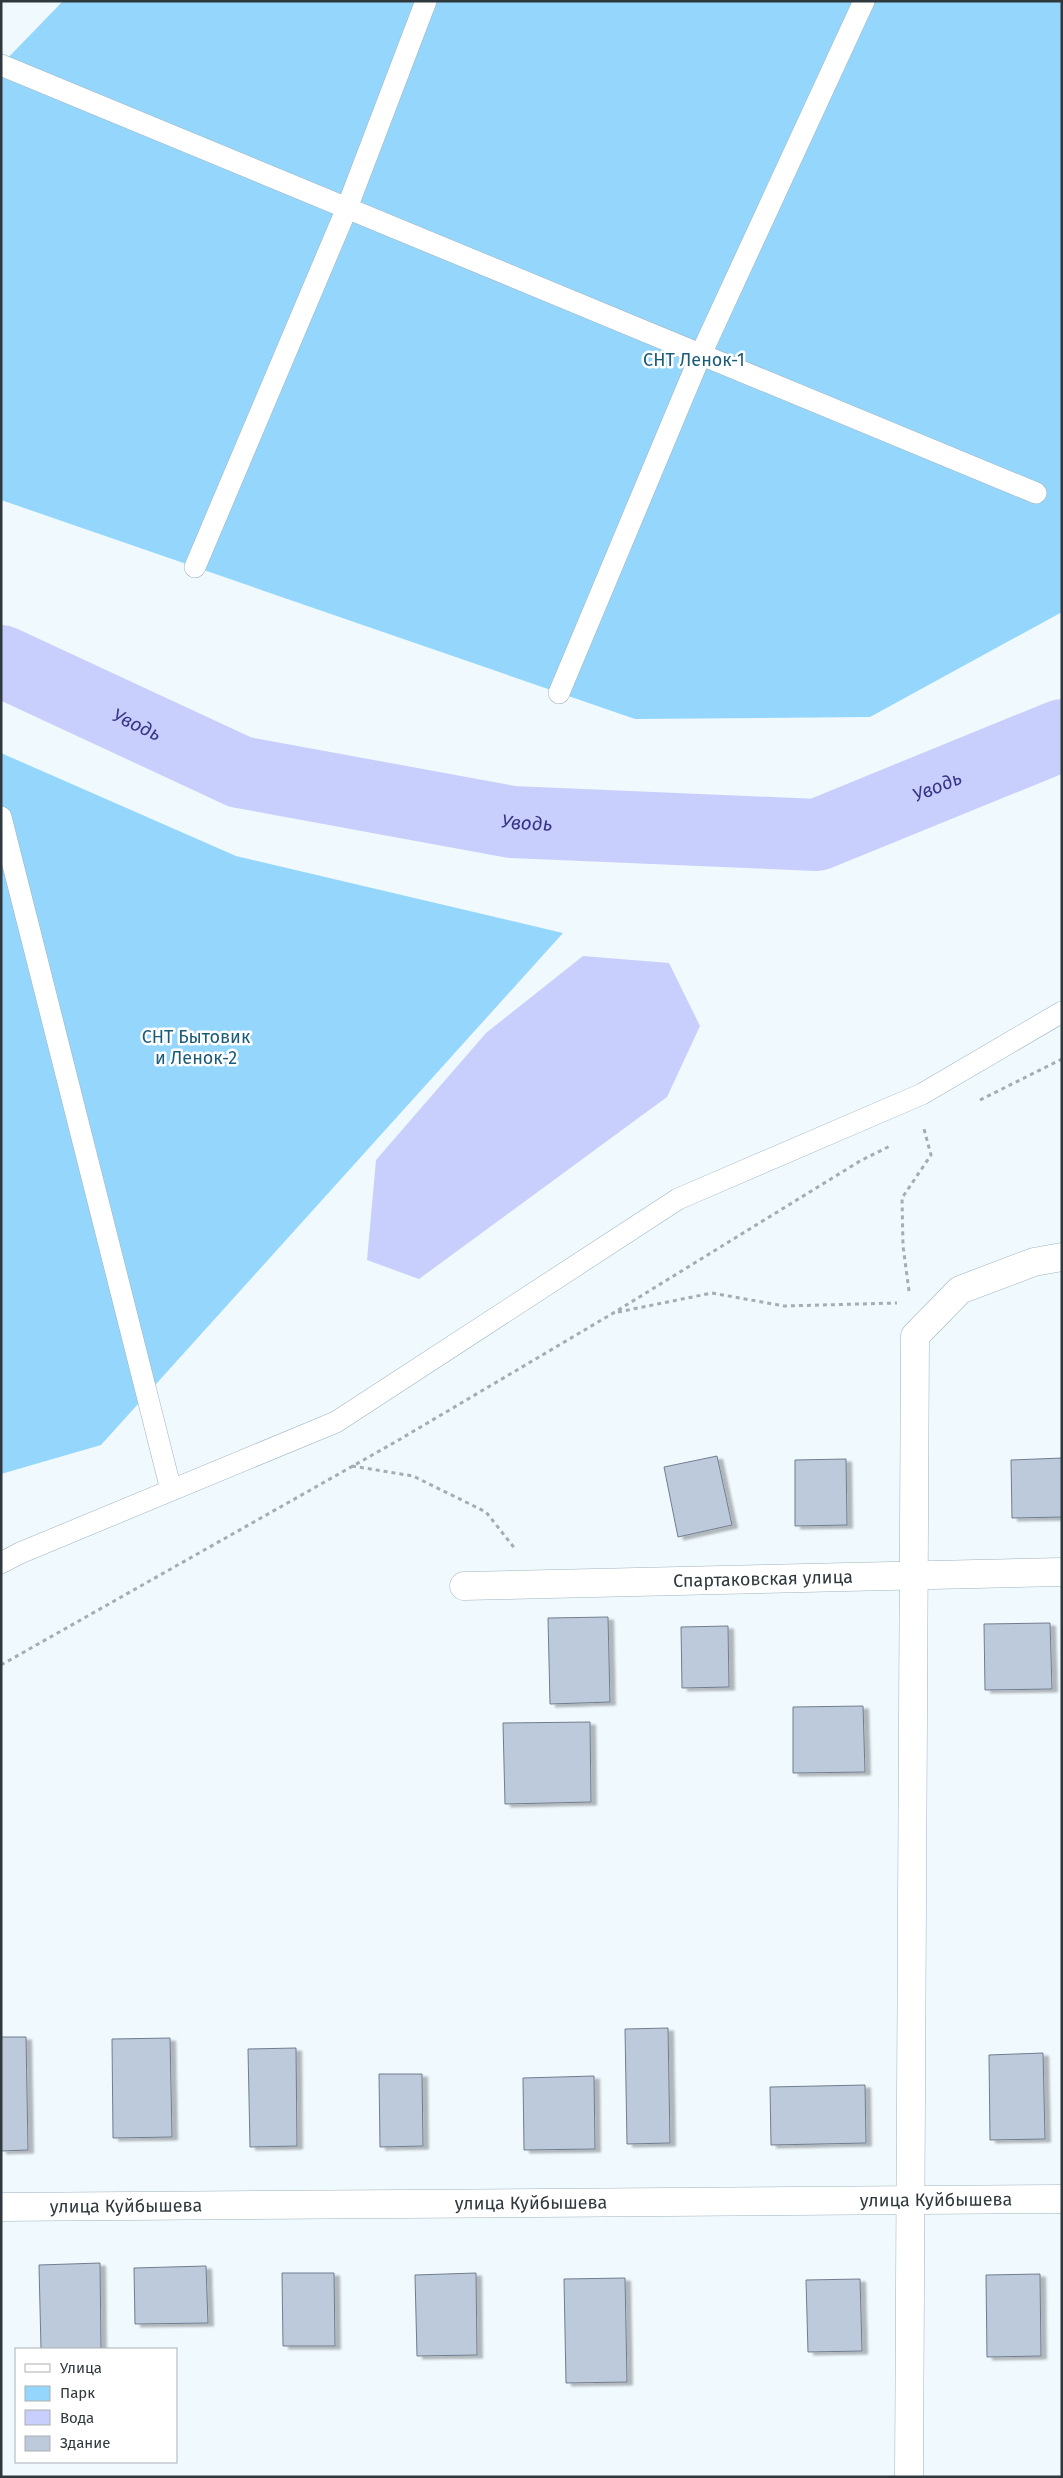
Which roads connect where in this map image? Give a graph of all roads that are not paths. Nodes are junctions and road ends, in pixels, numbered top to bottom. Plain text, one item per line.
1 (426, 1) edge
2 (864, 1) edge
3 (1, 65) edge
4 (347, 208) junction
5 (701, 354) junction
6 (1036, 493) dead end
7 (195, 567) dead end
8 (559, 693) dead end
9 (1, 816) edge
10 (1062, 1012) edge
11 (1062, 1257) edge
12 (171, 1490) junction
13 (1, 1563) edge
14 (1062, 1572) edge
15 (914, 1575) junction
16 (464, 1586) dead end
17 (1062, 2199) edge
18 (910, 2200) junction
19 (1, 2207) edge
20 (909, 2477) edge

1 - 4 lane
2 - 5 lane
3 - 4 lane
4 - 5 lane
4 - 7 lane
5 - 6 lane
5 - 8 lane
9 - 12 lane
10 - 12 lane
11 - 15 street
12 - 13 lane
14 - 15 street, Спартаковская улица
15 - 16 street, Спартаковская улица
15 - 18 street
17 - 18 street, улица Куйбышева
18 - 19 street, улица Куйбышева
18 - 20 street

